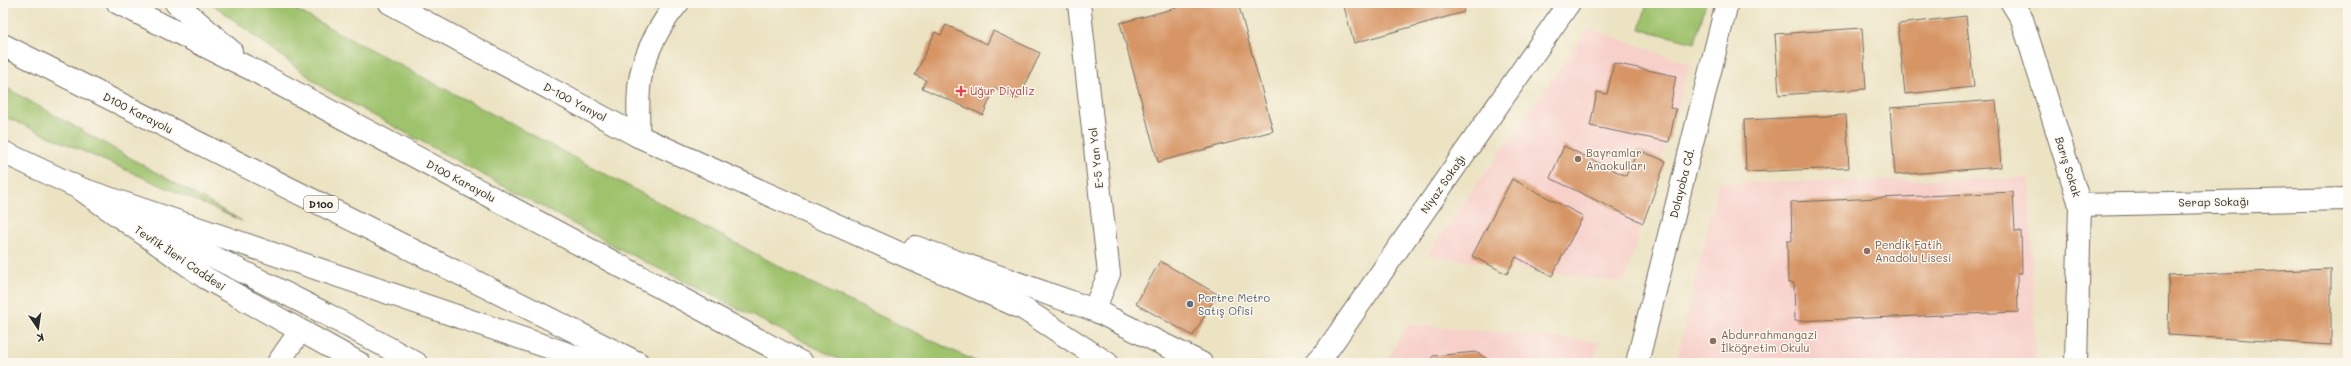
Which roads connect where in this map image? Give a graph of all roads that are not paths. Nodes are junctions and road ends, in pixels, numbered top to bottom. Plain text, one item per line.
1 (118, 3) edge
2 (176, 3) edge
3 (390, 3) edge
4 (678, 3) edge
5 (1079, 3) edge
6 (1569, 3) edge
7 (1727, 3) edge
8 (2012, 3) edge
9 (3, 45) edge
10 (253, 70) junction
11 (638, 136) junction
12 (3, 152) edge
13 (79, 188) junction
14 (763, 193) junction
15 (2348, 199) edge
16 (2080, 205) junction
17 (1094, 310) junction
18 (300, 331) junction
19 (278, 363) edge
20 (359, 363) edge
21 (416, 363) edge
22 (595, 363) edge
23 (638, 363) edge
24 (802, 363) edge
25 (1107, 363) edge
26 (1201, 363) edge
27 (1316, 363) edge
28 (1637, 363) edge
29 (2076, 363) edge

1 - 10 main road, D100 Karayolu
2 - 10 main road
3 - 11 main road, D-100 Yanyol
4 - 11 main road
5 - 17 main road, E-5 Yan Yol
6 - 27 main road, Niyaz Sokağı
7 - 28 main road, Dolayoba Cd.
8 - 16 main road, Barış Sokak
9 - 23 main road, D100 Karayolu / D100
10 - 24 main road, D100 Karayolu
11 - 14 main road, D-100 Yanyol
12 - 13 main road, Tevfik İleri Caddesi
13 - 18 main road, Tevfik İleri Caddesi
13 - 21 main road
13 - 22 main road
14 - 17 main road
14 - 25 main road
15 - 16 main road, Serap Sokağı
16 - 29 main road, Barış Sokak
17 - 26 main road
18 - 19 main road
18 - 20 main road, Tevfik İleri Caddesi

